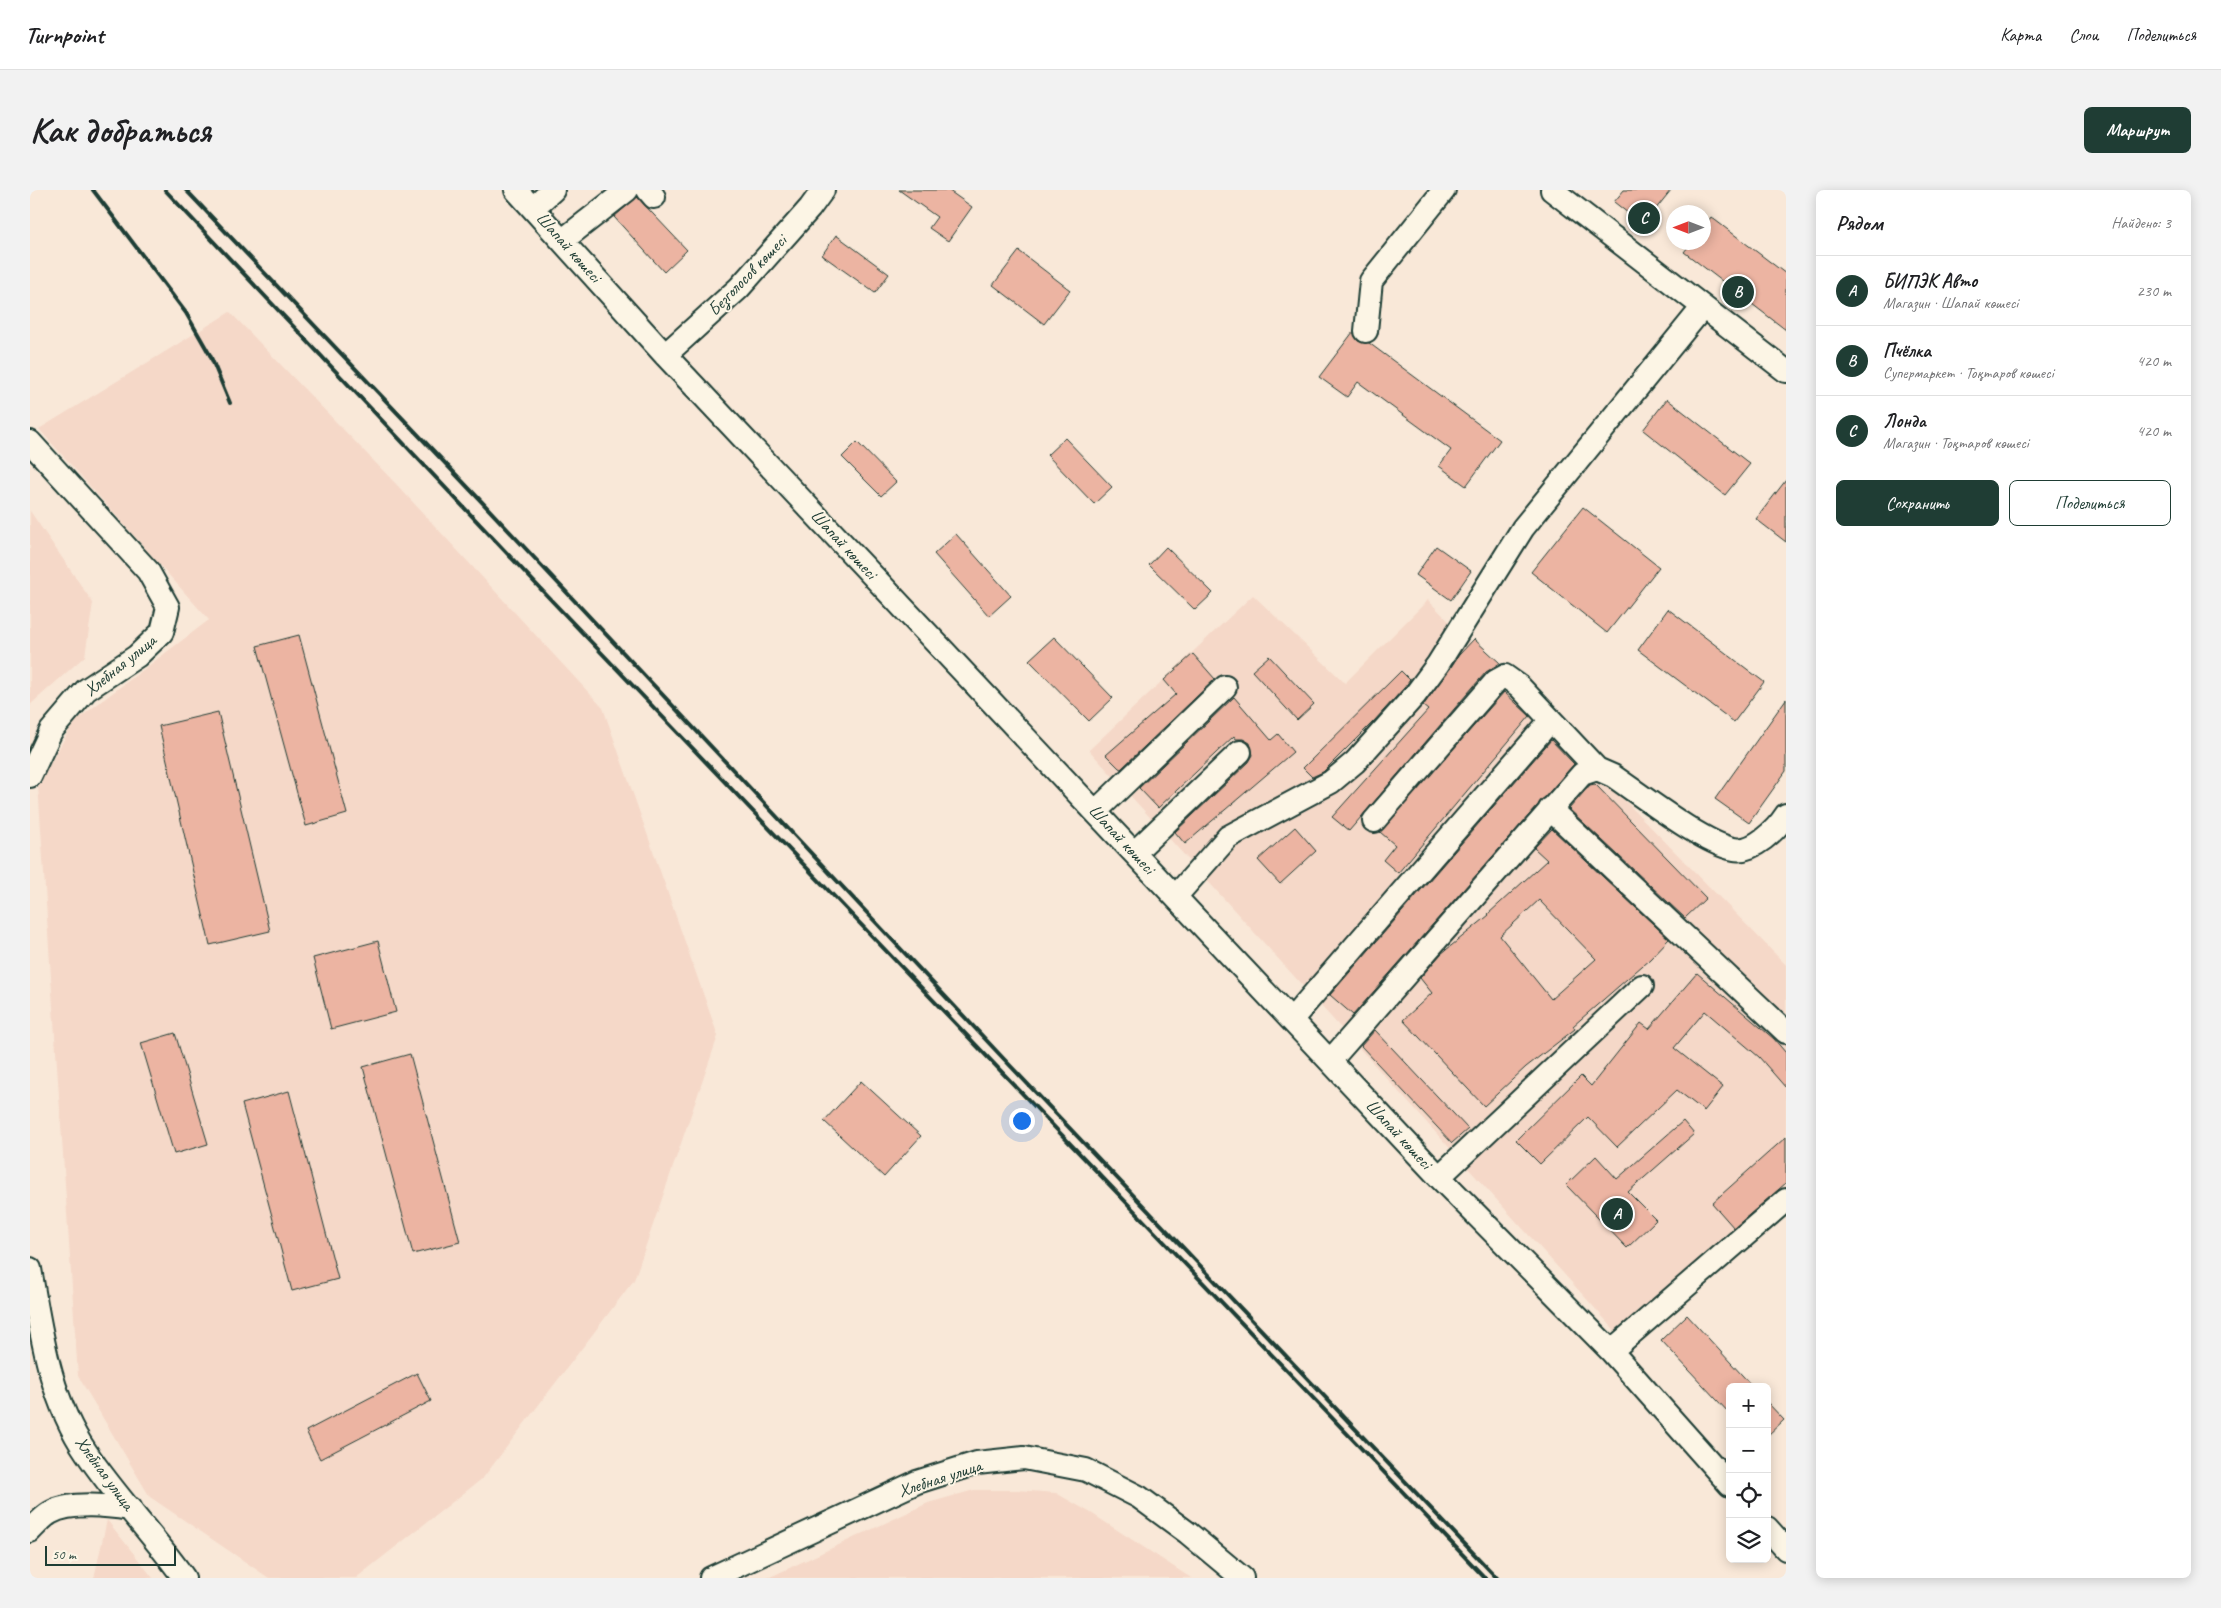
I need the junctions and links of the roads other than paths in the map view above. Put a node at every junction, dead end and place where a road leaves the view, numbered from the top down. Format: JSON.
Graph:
{"nodes":[{"id":1,"x":516,"y":190,"type":"edge"},
{"id":2,"x":553,"y":190,"type":"edge"},
{"id":3,"x":627,"y":190,"type":"edge"},
{"id":4,"x":823,"y":190,"type":"edge"},
{"id":5,"x":1444,"y":190,"type":"edge"},
{"id":6,"x":1552,"y":190,"type":"edge"},
{"id":7,"x":533,"y":208,"type":"junction"},
{"id":8,"x":563,"y":240,"type":"junction"},
{"id":9,"x":1703,"y":306,"type":"junction"},
{"id":10,"x":1366,"y":331,"type":"dead end"},
{"id":11,"x":665,"y":355,"type":"junction"},
{"id":12,"x":1786,"y":370,"type":"edge"},
{"id":13,"x":30,"y":442,"type":"edge"},
{"id":14,"x":1224,"y":687,"type":"dead end"},
{"id":15,"x":1551,"y":720,"type":"junction"},
{"id":16,"x":1240,"y":752,"type":"dead end"},
{"id":17,"x":1597,"y":768,"type":"junction"},
{"id":18,"x":30,"y":776,"type":"edge"},
{"id":19,"x":1550,"y":809,"type":"junction"},
{"id":20,"x":1096,"y":811,"type":"junction"},
{"id":21,"x":1786,"y":815,"type":"edge"},
{"id":22,"x":1374,"y":821,"type":"dead end"},
{"id":23,"x":1135,"y":852,"type":"junction"},
{"id":24,"x":1176,"y":896,"type":"junction"},
{"id":25,"x":1642,"y":986,"type":"dead end"},
{"id":26,"x":1292,"y":1019,"type":"junction"},
{"id":27,"x":1786,"y":1032,"type":"edge"},
{"id":28,"x":1330,"y":1061,"type":"junction"},
{"id":29,"x":1439,"y":1177,"type":"junction"},
{"id":30,"x":1786,"y":1200,"type":"edge"},
{"id":31,"x":30,"y":1268,"type":"edge"},
{"id":32,"x":1611,"y":1351,"type":"junction"},
{"id":33,"x":1726,"y":1481,"type":"edge"},
{"id":34,"x":131,"y":1509,"type":"junction"},
{"id":35,"x":30,"y":1531,"type":"edge"},
{"id":36,"x":1771,"y":1532,"type":"edge"},
{"id":37,"x":1786,"y":1549,"type":"edge"},
{"id":38,"x":184,"y":1578,"type":"edge"},
{"id":39,"x":711,"y":1578,"type":"edge"},
{"id":40,"x":1242,"y":1578,"type":"edge"}],
"edges":[{"from":1,"to":7,"type":"street","name":"Шапай көшесі"},
{"from":2,"to":7,"type":"street"},
{"from":3,"to":8,"type":"street"},
{"from":4,"to":11,"type":"street","name":"Безголосов көшесі"},
{"from":5,"to":10,"type":"street"},
{"from":6,"to":9,"type":"street"},
{"from":7,"to":8,"type":"street","name":"Шапай көшесі"},
{"from":8,"to":11,"type":"street","name":"Шапай көшесі"},
{"from":9,"to":12,"type":"street"},
{"from":9,"to":24,"type":"street"},
{"from":11,"to":20,"type":"street","name":"Шапай көшесі"},
{"from":13,"to":18,"type":"street","name":"Хлебная улица"},
{"from":14,"to":20,"type":"street"},
{"from":15,"to":17,"type":"street"},
{"from":15,"to":22,"type":"street"},
{"from":15,"to":26,"type":"street"},
{"from":16,"to":23,"type":"street"},
{"from":17,"to":19,"type":"street"},
{"from":17,"to":21,"type":"street"},
{"from":19,"to":27,"type":"street"},
{"from":19,"to":28,"type":"street"},
{"from":20,"to":23,"type":"street","name":"Шапай көшесі"},
{"from":23,"to":24,"type":"street","name":"Шапай көшесі"},
{"from":24,"to":26,"type":"street","name":"Шапай көшесі"},
{"from":25,"to":29,"type":"street"},
{"from":26,"to":28,"type":"street","name":"Шапай көшесі"},
{"from":28,"to":29,"type":"street","name":"Шапай көшесі"},
{"from":29,"to":32,"type":"street","name":"Шапай көшесі"},
{"from":30,"to":32,"type":"street"},
{"from":31,"to":34,"type":"street","name":"Хлебная улица"},
{"from":32,"to":33,"type":"street","name":"Шапай көшесі"},
{"from":34,"to":35,"type":"street"},
{"from":34,"to":38,"type":"street","name":"Хлебная улица"},
{"from":36,"to":37,"type":"street"},
{"from":39,"to":40,"type":"street","name":"Хлебная улица"}]}
